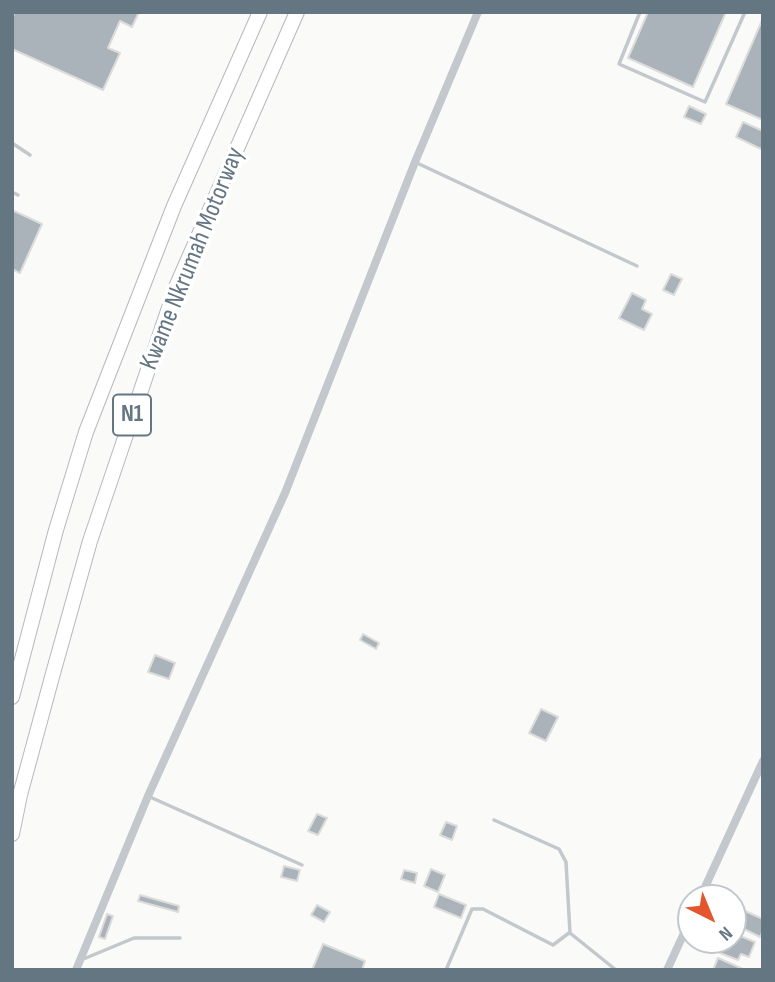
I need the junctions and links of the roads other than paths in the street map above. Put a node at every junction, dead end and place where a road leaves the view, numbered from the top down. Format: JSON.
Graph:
{"nodes":[{"id":1,"x":260,"y":12,"type":"edge"},
{"id":2,"x":297,"y":12,"type":"edge"},
{"id":3,"x":478,"y":12,"type":"edge"},
{"id":4,"x":640,"y":12,"type":"edge"},
{"id":5,"x":745,"y":12,"type":"edge"},
{"id":6,"x":12,"y":143,"type":"edge"},
{"id":7,"x":30,"y":155,"type":"dead end"},
{"id":8,"x":415,"y":162,"type":"junction"},
{"id":9,"x":12,"y":192,"type":"edge"},
{"id":10,"x":18,"y":195,"type":"dead end"},
{"id":11,"x":637,"y":266,"type":"dead end"},
{"id":12,"x":12,"y":697,"type":"edge"},
{"id":13,"x":763,"y":761,"type":"edge"},
{"id":14,"x":148,"y":796,"type":"junction"},
{"id":15,"x":494,"y":820,"type":"dead end"},
{"id":16,"x":12,"y":834,"type":"edge"},
{"id":17,"x":302,"y":865,"type":"dead end"},
{"id":18,"x":706,"y":884,"type":"edge"},
{"id":19,"x":570,"y":933,"type":"junction"},
{"id":20,"x":180,"y":938,"type":"dead end"},
{"id":21,"x":677,"y":948,"type":"edge"},
{"id":22,"x":79,"y":960,"type":"junction"},
{"id":23,"x":76,"y":970,"type":"edge"},
{"id":24,"x":446,"y":970,"type":"edge"},
{"id":25,"x":615,"y":970,"type":"edge"},
{"id":26,"x":667,"y":970,"type":"edge"}],
"edges":[{"from":1,"to":12,"type":"highway","name":"Kwame Nkrumah Motorway","number":"N1"},
{"from":2,"to":16,"type":"highway","name":"Kwame Nkrumah Motorway","number":"N1"},
{"from":3,"to":8,"type":"street"},
{"from":4,"to":5,"type":"lane"},
{"from":6,"to":7,"type":"lane"},
{"from":8,"to":11,"type":"lane"},
{"from":8,"to":14,"type":"street"},
{"from":9,"to":10,"type":"lane"},
{"from":13,"to":18,"type":"street"},
{"from":14,"to":17,"type":"lane"},
{"from":14,"to":22,"type":"street"},
{"from":15,"to":19,"type":"lane"},
{"from":19,"to":24,"type":"lane"},
{"from":19,"to":25,"type":"lane"},
{"from":20,"to":22,"type":"lane"},
{"from":21,"to":26,"type":"street"},
{"from":22,"to":23,"type":"street"}]}
